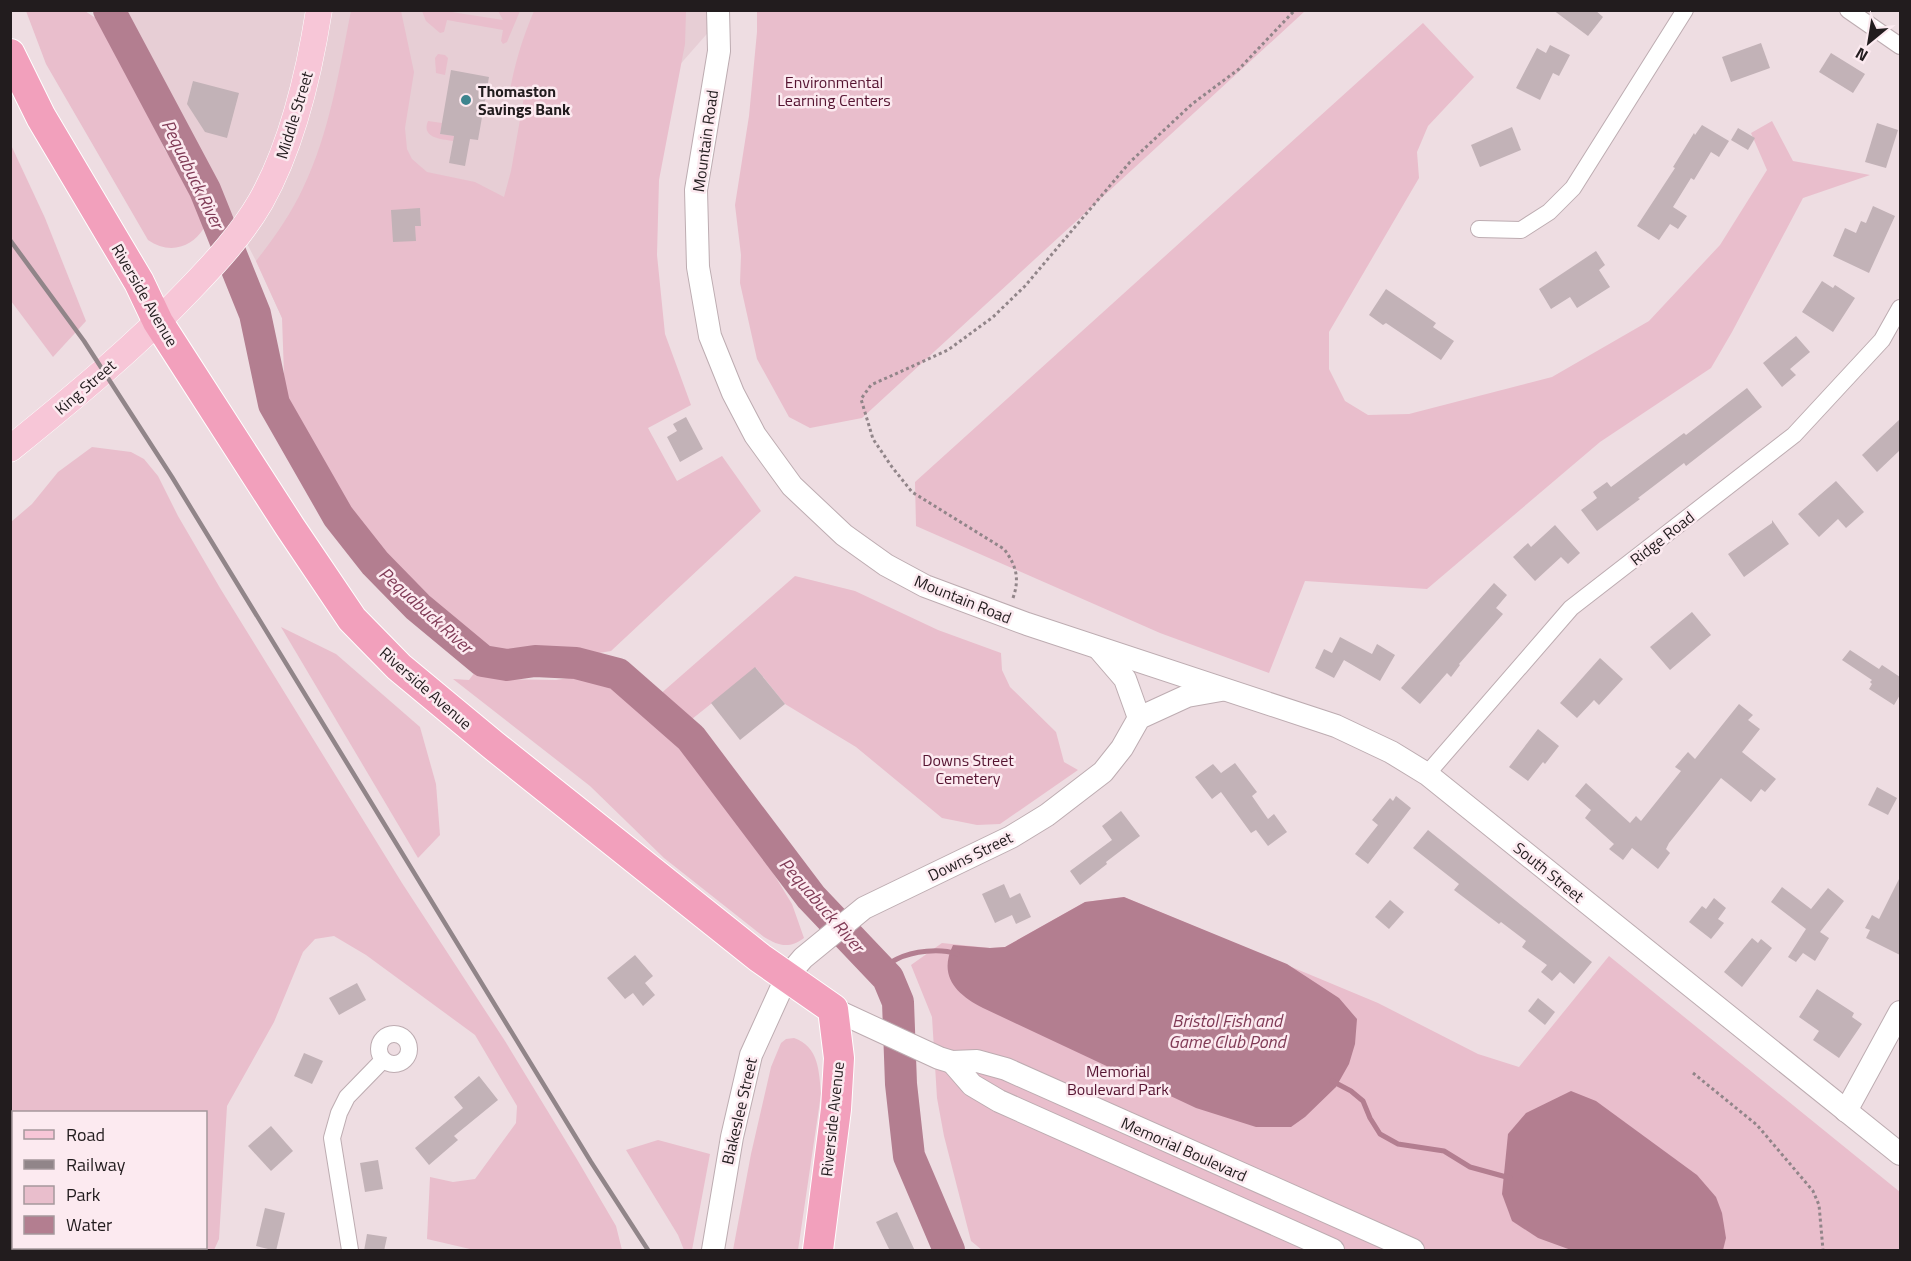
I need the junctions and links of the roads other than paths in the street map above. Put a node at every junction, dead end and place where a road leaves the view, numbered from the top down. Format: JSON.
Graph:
{"nodes":[{"id":1,"x":319,"y":10,"type":"edge"},
{"id":2,"x":718,"y":10,"type":"edge"},
{"id":3,"x":1685,"y":10,"type":"edge"},
{"id":4,"x":1848,"y":10,"type":"edge"},
{"id":5,"x":1900,"y":46,"type":"edge"},
{"id":6,"x":10,"y":54,"type":"edge"},
{"id":7,"x":1479,"y":229,"type":"dead end"},
{"id":8,"x":1900,"y":308,"type":"edge"},
{"id":9,"x":158,"y":322,"type":"junction"},
{"id":10,"x":10,"y":449,"type":"edge"},
{"id":11,"x":1096,"y":647,"type":"junction"},
{"id":12,"x":1155,"y":666,"type":"joint"},
{"id":13,"x":1228,"y":690,"type":"junction"},
{"id":14,"x":1139,"y":718,"type":"junction"},
{"id":15,"x":1427,"y":774,"type":"junction"},
{"id":16,"x":786,"y":978,"type":"junction"},
{"id":17,"x":833,"y":1010,"type":"junction"},
{"id":18,"x":1900,"y":1012,"type":"edge"},
{"id":19,"x":383,"y":1060,"type":"dead end"},
{"id":20,"x":945,"y":1060,"type":"junction"},
{"id":21,"x":1846,"y":1111,"type":"junction"},
{"id":22,"x":1900,"y":1154,"type":"edge"},
{"id":23,"x":350,"y":1251,"type":"edge"},
{"id":24,"x":713,"y":1251,"type":"edge"},
{"id":25,"x":818,"y":1251,"type":"edge"},
{"id":26,"x":1333,"y":1251,"type":"edge"},
{"id":27,"x":1413,"y":1251,"type":"edge"}],
"edges":[{"from":1,"to":9,"type":"main road","name":"Middle Street"},
{"from":2,"to":11,"type":"main road","name":"Mountain Road"},
{"from":3,"to":7,"type":"street"},
{"from":4,"to":5,"type":"street"},
{"from":6,"to":9,"type":"highway","name":"Riverside Avenue"},
{"from":8,"to":15,"type":"street","name":"Ridge Road"},
{"from":9,"to":10,"type":"main road","name":"King Street"},
{"from":9,"to":16,"type":"highway","name":"Riverside Avenue"},
{"from":11,"to":12,"type":"main road","name":"Mountain Road"},
{"from":11,"to":14,"type":"main road"},
{"from":12,"to":13,"type":"main road","name":"South Street"},
{"from":13,"to":14,"type":"main road"},
{"from":13,"to":15,"type":"main road","name":"South Street"},
{"from":14,"to":16,"type":"main road","name":"Downs Street"},
{"from":15,"to":21,"type":"main road","name":"South Street"},
{"from":16,"to":17,"type":"highway","name":"Riverside Avenue"},
{"from":16,"to":24,"type":"main road","name":"Blakeslee Street"},
{"from":17,"to":20,"type":"main road","name":"Memorial Boulevard"},
{"from":17,"to":25,"type":"highway","name":"Riverside Avenue"},
{"from":18,"to":21,"type":"main road"},
{"from":19,"to":23,"type":"street"},
{"from":20,"to":26,"type":"main road","name":"Memorial Boulevard"},
{"from":20,"to":27,"type":"main road","name":"Memorial Boulevard"},
{"from":21,"to":22,"type":"main road","name":"South Street"}]}
